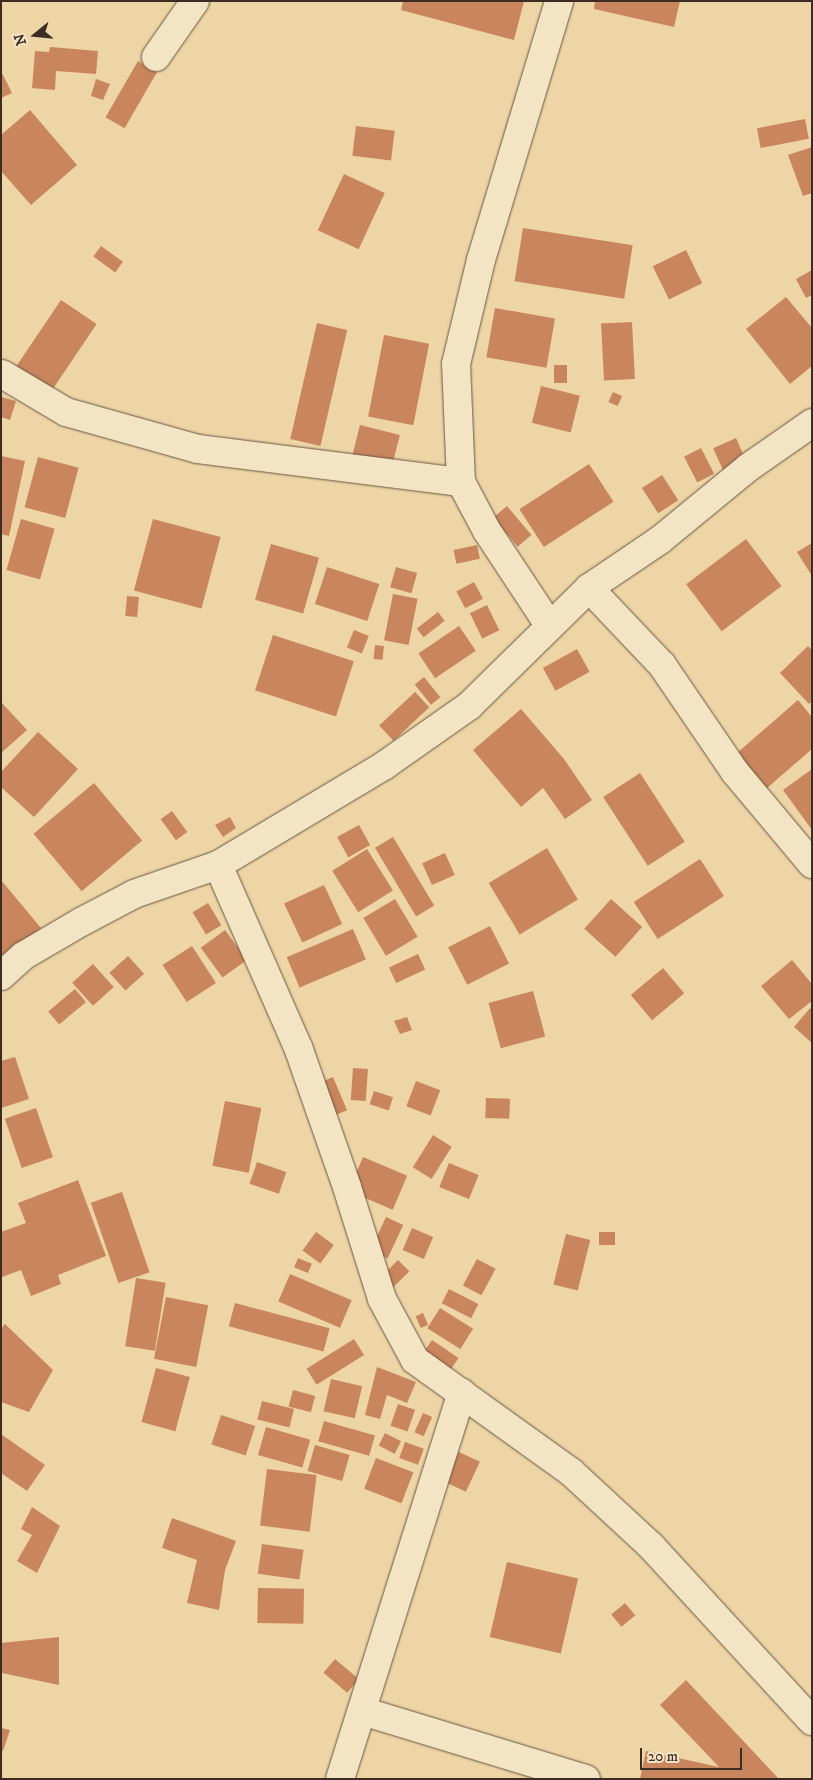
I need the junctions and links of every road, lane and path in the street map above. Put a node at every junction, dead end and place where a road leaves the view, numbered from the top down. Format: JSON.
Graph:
{"nodes":[{"id":1,"x":195,"y":1,"type":"edge"},
{"id":2,"x":559,"y":1,"type":"edge"},
{"id":3,"x":156,"y":57,"type":"dead end"},
{"id":4,"x":2,"y":374,"type":"dead end"},
{"id":5,"x":812,"y":423,"type":"edge"},
{"id":6,"x":462,"y":482,"type":"junction"},
{"id":7,"x":589,"y":588,"type":"junction"},
{"id":8,"x":549,"y":625,"type":"junction"},
{"id":9,"x":812,"y":864,"type":"edge"},
{"id":10,"x":218,"y":865,"type":"junction"},
{"id":11,"x":1,"y":976,"type":"edge"},
{"id":12,"x":462,"y":1392,"type":"junction"},
{"id":13,"x":362,"y":1711,"type":"junction"},
{"id":14,"x":812,"y":1721,"type":"edge"},
{"id":15,"x":340,"y":1779,"type":"edge"},
{"id":16,"x":586,"y":1779,"type":"edge"}],
"edges":[{"from":1,"to":3,"type":"street"},
{"from":2,"to":6,"type":"street"},
{"from":4,"to":6,"type":"street"},
{"from":5,"to":7,"type":"street"},
{"from":6,"to":8,"type":"street"},
{"from":7,"to":8,"type":"street"},
{"from":7,"to":9,"type":"street"},
{"from":8,"to":10,"type":"street"},
{"from":10,"to":11,"type":"street"},
{"from":10,"to":12,"type":"street"},
{"from":12,"to":13,"type":"street"},
{"from":12,"to":14,"type":"street"},
{"from":13,"to":15,"type":"street"},
{"from":13,"to":16,"type":"street"}]}
